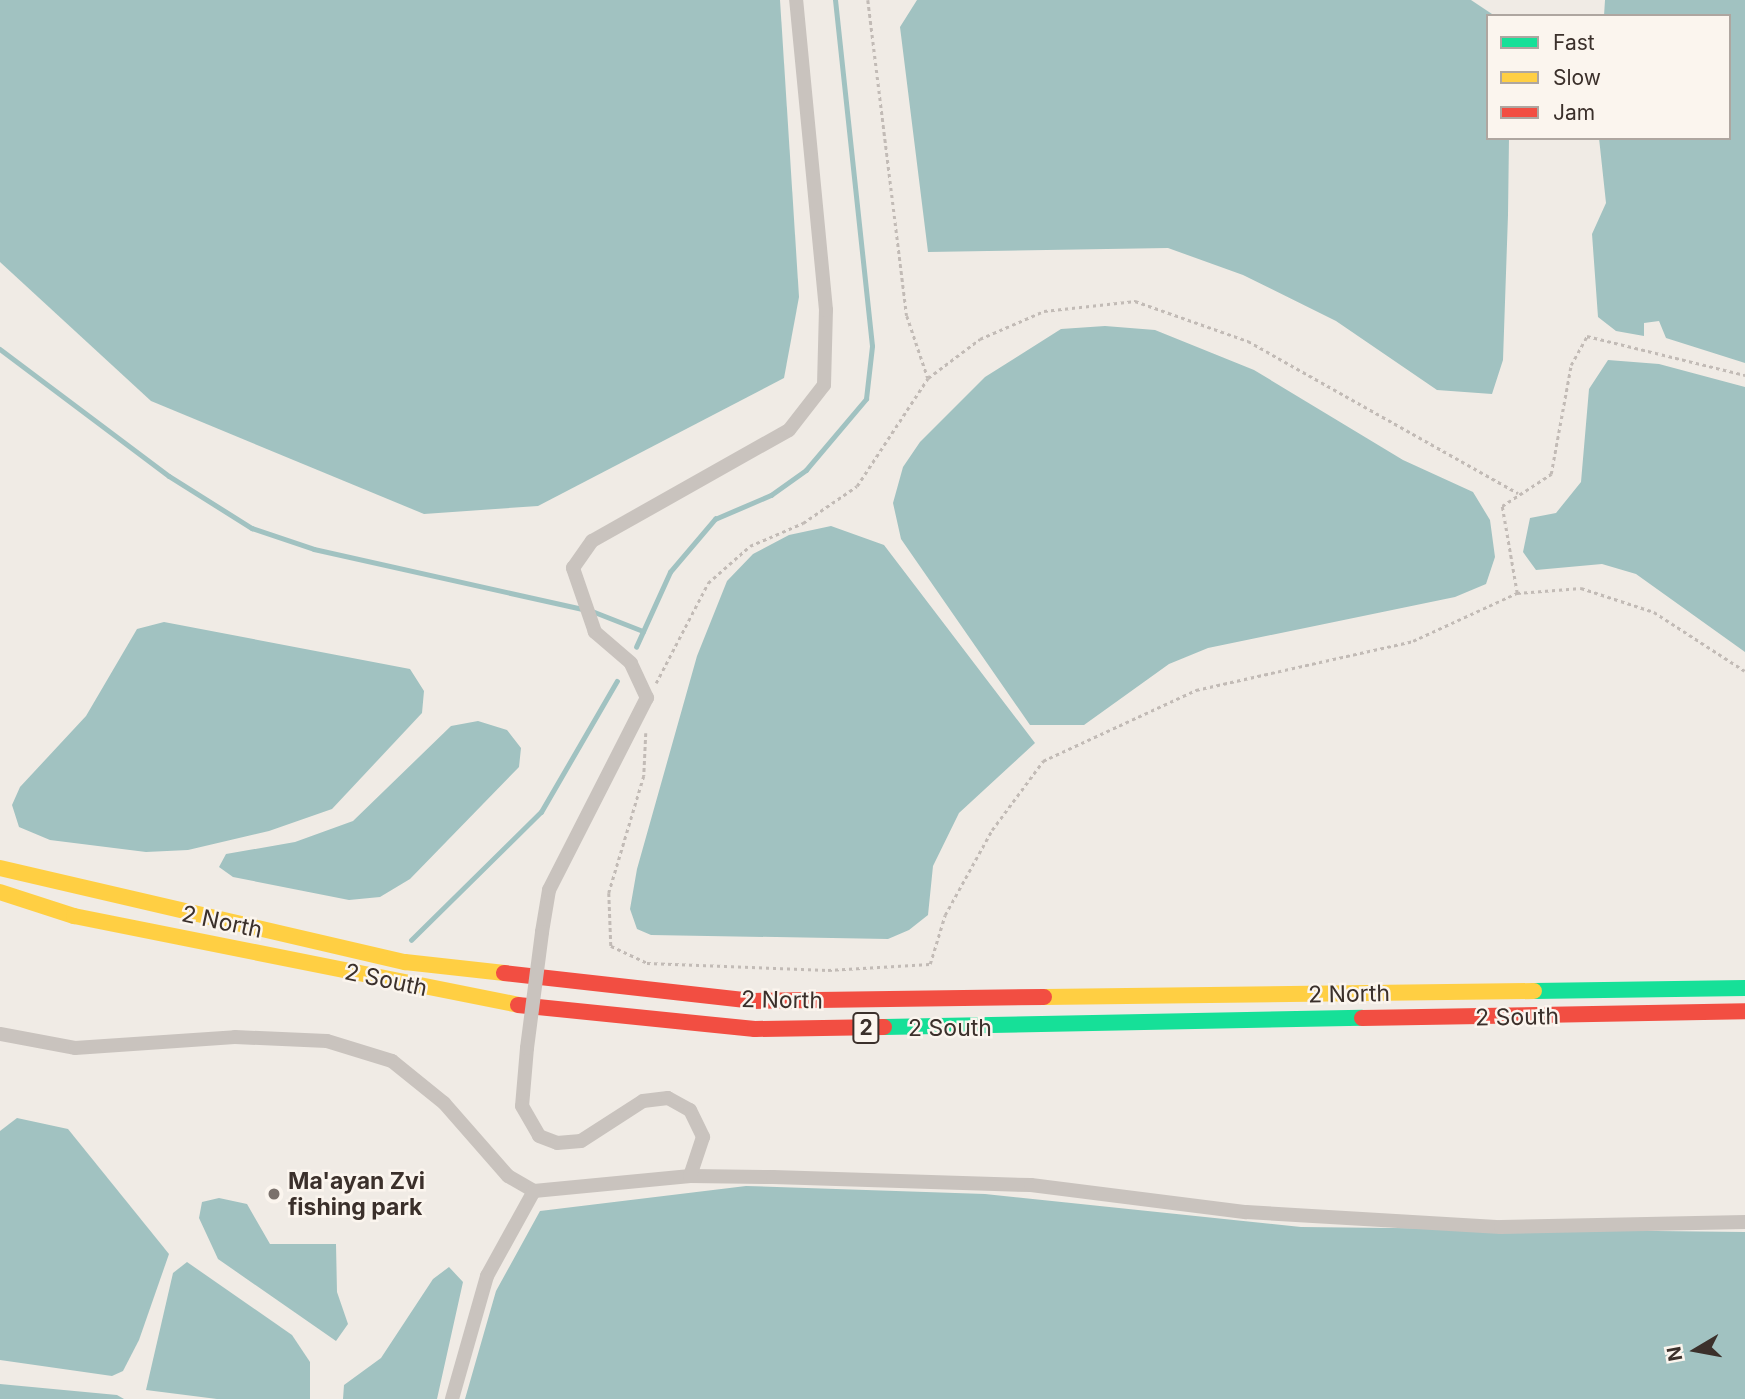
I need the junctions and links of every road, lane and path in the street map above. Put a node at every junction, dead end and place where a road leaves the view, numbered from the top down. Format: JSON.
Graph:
{"nodes":[{"id":1,"x":796,"y":0,"type":"edge"},
{"id":2,"x":868,"y":0,"type":"edge"},
{"id":3,"x":1745,"y":375,"type":"edge"},
{"id":4,"x":928,"y":379,"type":"junction"},
{"id":5,"x":1518,"y":493,"type":"junction"},
{"id":6,"x":1517,"y":593,"type":"junction"},
{"id":7,"x":1745,"y":671,"type":"edge"},
{"id":8,"x":647,"y":698,"type":"junction"},
{"id":9,"x":646,"y":724,"type":"dead end"},
{"id":10,"x":0,"y":868,"type":"edge"},
{"id":11,"x":0,"y":892,"type":"edge"},
{"id":12,"x":1745,"y":988,"type":"edge"},
{"id":13,"x":1745,"y":1011,"type":"edge"},
{"id":14,"x":0,"y":1034,"type":"edge"},
{"id":15,"x":690,"y":1176,"type":"junction"},
{"id":16,"x":534,"y":1191,"type":"junction"},
{"id":17,"x":1745,"y":1222,"type":"edge"},
{"id":18,"x":452,"y":1399,"type":"edge"}],
"edges":[{"from":1,"to":8,"type":"street"},
{"from":2,"to":4,"type":"path"},
{"from":3,"to":5,"type":"path"},
{"from":4,"to":5,"type":"path"},
{"from":4,"to":8,"type":"path"},
{"from":5,"to":6,"type":"path"},
{"from":6,"to":7,"type":"path"},
{"from":6,"to":9,"type":"path"},
{"from":8,"to":15,"type":"street","bridge":true},
{"from":10,"to":12,"type":"highway","name":"2 North","number":"2"},
{"from":11,"to":13,"type":"highway","name":"2 South","number":"2"},
{"from":14,"to":16,"type":"street"},
{"from":15,"to":16,"type":"street"},
{"from":15,"to":17,"type":"street"},
{"from":16,"to":18,"type":"street"}]}
